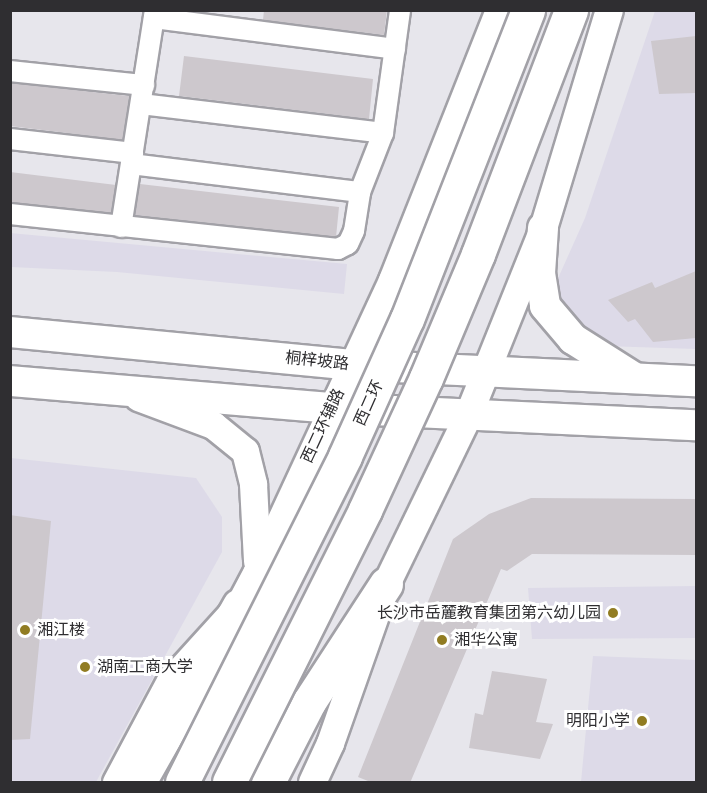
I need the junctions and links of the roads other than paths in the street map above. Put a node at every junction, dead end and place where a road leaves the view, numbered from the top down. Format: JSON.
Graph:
{"nodes":[{"id":1,"x":400,"y":10,"type":"edge"},
{"id":2,"x":499,"y":10,"type":"edge"},
{"id":3,"x":528,"y":10,"type":"edge"},
{"id":4,"x":571,"y":10,"type":"edge"},
{"id":5,"x":609,"y":10,"type":"edge"},
{"id":6,"x":155,"y":14,"type":"edge"},
{"id":7,"x":395,"y":49,"type":"junction"},
{"id":8,"x":10,"y":71,"type":"edge"},
{"id":9,"x":144,"y":85,"type":"junction"},
{"id":10,"x":141,"y":104,"type":"junction"},
{"id":11,"x":383,"y":134,"type":"junction"},
{"id":12,"x":10,"y":139,"type":"edge"},
{"id":13,"x":132,"y":158,"type":"junction"},
{"id":14,"x":360,"y":192,"type":"junction"},
{"id":15,"x":10,"y":214,"type":"edge"},
{"id":16,"x":121,"y":227,"type":"junction"},
{"id":17,"x":543,"y":228,"type":"junction"},
{"id":18,"x":10,"y":332,"type":"edge"},
{"id":19,"x":352,"y":365,"type":"junction"},
{"id":20,"x":482,"y":372,"type":"junction"},
{"id":21,"x":636,"y":379,"type":"junction"},
{"id":22,"x":10,"y":381,"type":"edge"},
{"id":23,"x":696,"y":381,"type":"edge"},
{"id":24,"x":121,"y":390,"type":"junction"},
{"id":25,"x":330,"y":408,"type":"junction"},
{"id":26,"x":468,"y":415,"type":"junction"},
{"id":27,"x":696,"y":425,"type":"edge"},
{"id":28,"x":256,"y":571,"type":"junction"},
{"id":29,"x":386,"y":584,"type":"junction"},
{"id":30,"x":239,"y":605,"type":"junction"},
{"id":31,"x":116,"y":783,"type":"edge"},
{"id":32,"x":139,"y":783,"type":"edge"},
{"id":33,"x":182,"y":783,"type":"edge"},
{"id":34,"x":229,"y":783,"type":"edge"},
{"id":35,"x":268,"y":783,"type":"edge"},
{"id":36,"x":312,"y":783,"type":"edge"}],
"edges":[{"from":1,"to":7,"type":"street"},
{"from":2,"to":19,"type":"street","name":"西二环辅路"},
{"from":3,"to":33,"type":"highway","name":"西二环","bridge":true},
{"from":4,"to":34,"type":"highway","bridge":true},
{"from":5,"to":17,"type":"street"},
{"from":6,"to":7,"type":"street"},
{"from":6,"to":9,"type":"street"},
{"from":7,"to":11,"type":"street"},
{"from":8,"to":9,"type":"street"},
{"from":9,"to":10,"type":"street"},
{"from":10,"to":11,"type":"street"},
{"from":10,"to":13,"type":"street"},
{"from":11,"to":14,"type":"street"},
{"from":12,"to":13,"type":"street"},
{"from":13,"to":14,"type":"street"},
{"from":13,"to":16,"type":"street"},
{"from":14,"to":16,"type":"street"},
{"from":15,"to":16,"type":"street"},
{"from":17,"to":20,"type":"street"},
{"from":17,"to":21,"type":"main road"},
{"from":18,"to":19,"type":"main road","name":"桐梓坡路"},
{"from":19,"to":20,"type":"main road","name":"桐梓坡路"},
{"from":19,"to":25,"type":"street","name":"西二环辅路"},
{"from":20,"to":21,"type":"main road","name":"桐梓坡路"},
{"from":20,"to":26,"type":"street"},
{"from":21,"to":23,"type":"main road","name":"桐梓坡路"},
{"from":22,"to":24,"type":"main road"},
{"from":24,"to":25,"type":"main road"},
{"from":24,"to":28,"type":"street"},
{"from":25,"to":26,"type":"main road"},
{"from":25,"to":28,"type":"street","name":"西二环辅路"},
{"from":26,"to":27,"type":"main road"},
{"from":26,"to":29,"type":"street"},
{"from":28,"to":30,"type":"street","name":"西二环辅路"},
{"from":29,"to":35,"type":"highway"},
{"from":29,"to":36,"type":"street"},
{"from":30,"to":31,"type":"street","name":"西二环辅路"},
{"from":30,"to":32,"type":"highway"}]}
